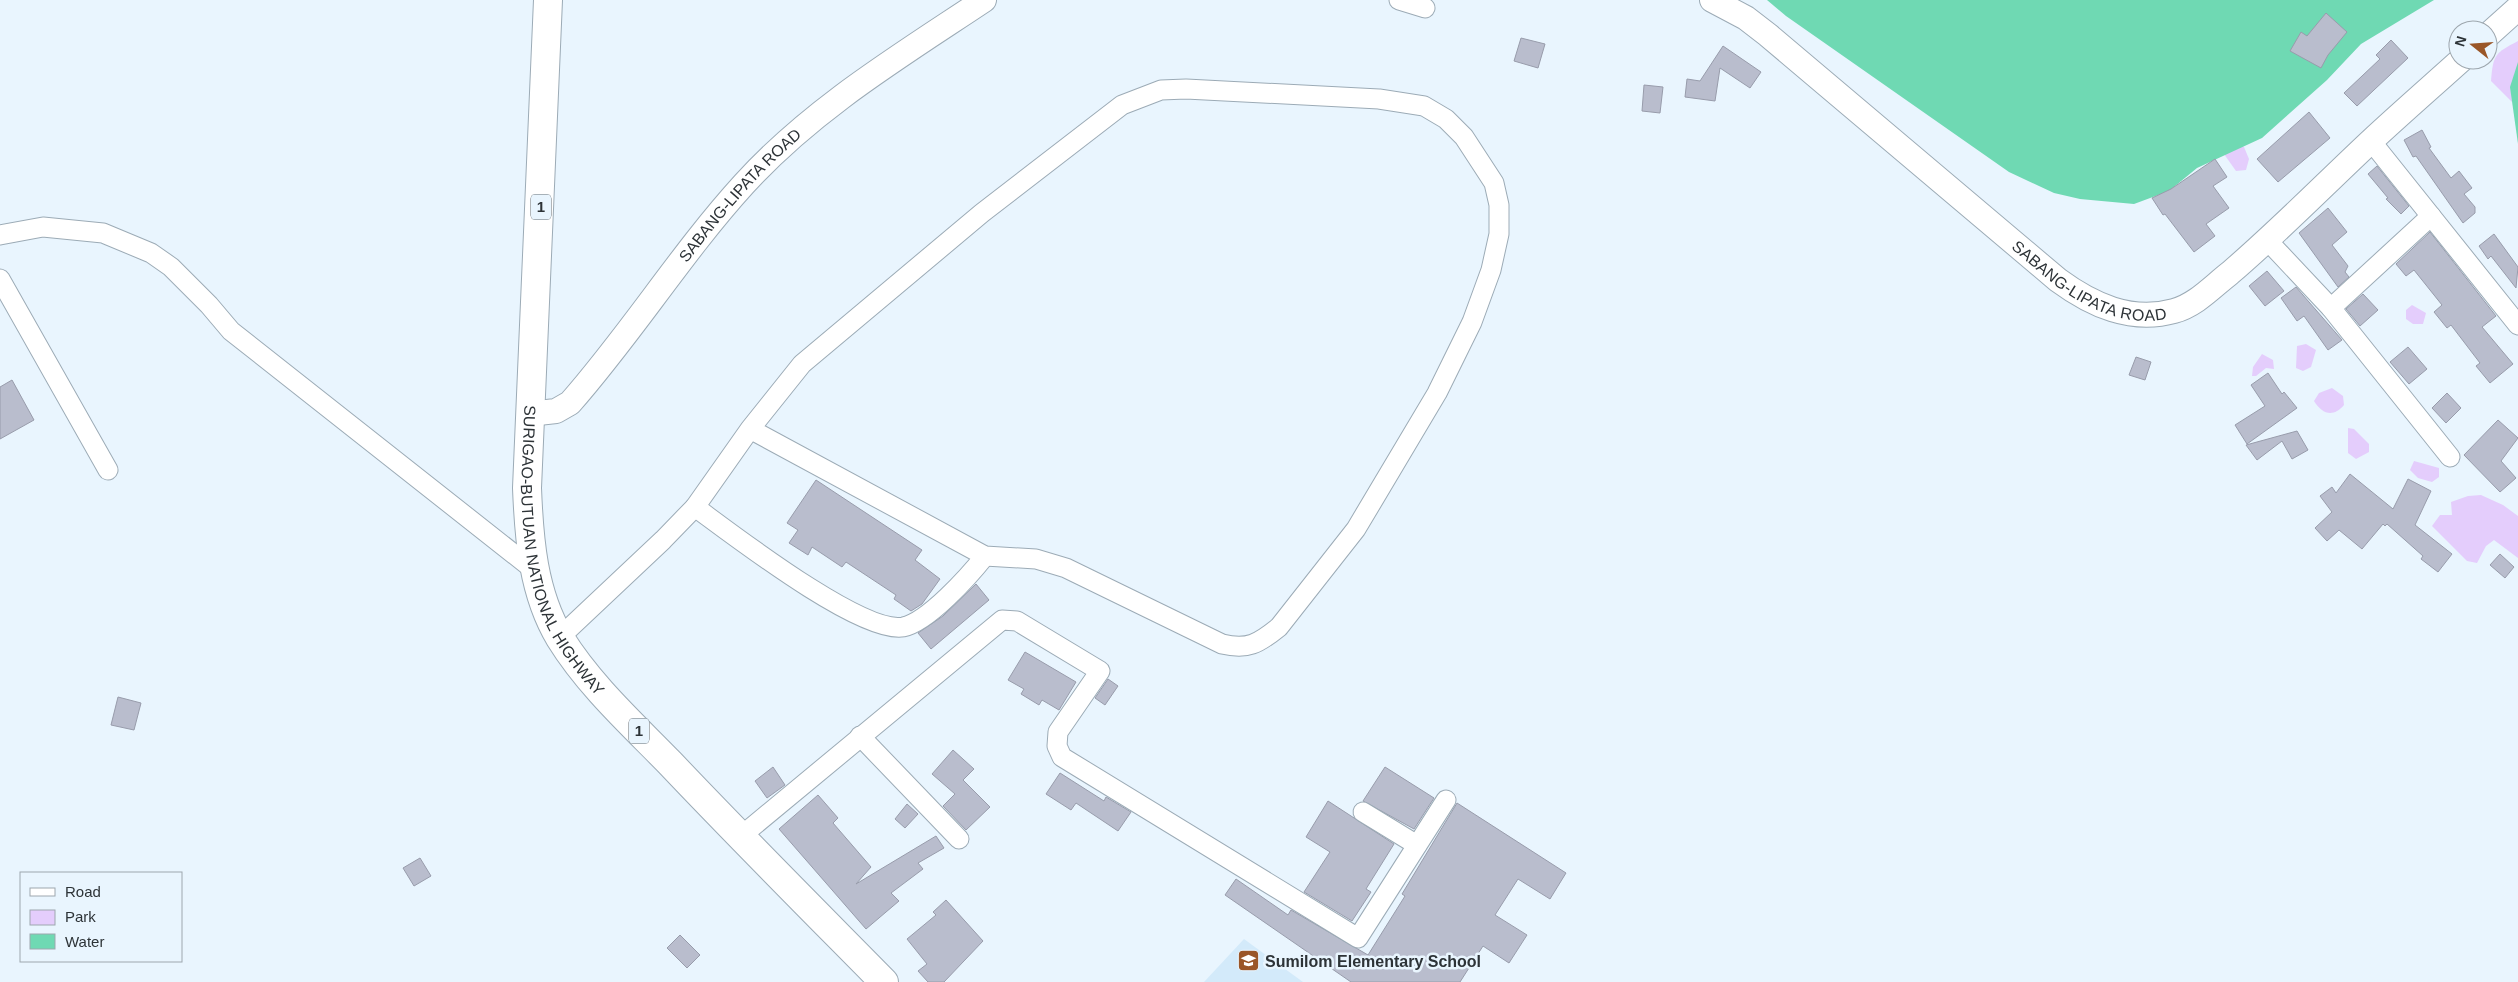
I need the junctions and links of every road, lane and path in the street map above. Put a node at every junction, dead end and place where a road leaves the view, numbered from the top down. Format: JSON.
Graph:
{"nodes":[{"id":1,"x":548,"y":0,"type":"edge"},
{"id":2,"x":984,"y":0,"type":"edge"},
{"id":3,"x":1399,"y":0,"type":"edge"},
{"id":4,"x":1712,"y":0,"type":"edge"},
{"id":5,"x":1424,"y":8,"type":"dead end"},
{"id":6,"x":2518,"y":8,"type":"edge"},
{"id":7,"x":2498,"y":27,"type":"edge"},
{"id":8,"x":2450,"y":70,"type":"edge"},
{"id":9,"x":2371,"y":141,"type":"junction"},
{"id":10,"x":2431,"y":216,"type":"junction"},
{"id":11,"x":0,"y":235,"type":"edge"},
{"id":12,"x":2268,"y":241,"type":"junction"},
{"id":13,"x":0,"y":279,"type":"edge"},
{"id":14,"x":2331,"y":308,"type":"junction"},
{"id":15,"x":2518,"y":325,"type":"edge"},
{"id":16,"x":529,"y":414,"type":"junction"},
{"id":17,"x":750,"y":429,"type":"junction"},
{"id":18,"x":2450,"y":457,"type":"dead end"},
{"id":19,"x":108,"y":470,"type":"dead end"},
{"id":20,"x":695,"y":507,"type":"junction"},
{"id":21,"x":985,"y":556,"type":"junction"},
{"id":22,"x":534,"y":570,"type":"junction"},
{"id":23,"x":560,"y":637,"type":"junction"},
{"id":24,"x":860,"y":736,"type":"junction"},
{"id":25,"x":1446,"y":800,"type":"dead end"},
{"id":26,"x":1363,"y":812,"type":"dead end"},
{"id":27,"x":740,"y":837,"type":"junction"},
{"id":28,"x":959,"y":839,"type":"dead end"},
{"id":29,"x":1418,"y":845,"type":"junction"},
{"id":30,"x":884,"y":982,"type":"edge"}],
"edges":[{"from":1,"to":16,"type":"highway","name":"SURIGAO-BUTUAN NATIONAL HIGHWAY","number":"1"},
{"from":2,"to":16,"type":"main road","name":"SABANG-LIPATA ROAD"},
{"from":3,"to":5,"type":"street"},
{"from":4,"to":12,"type":"main road","name":"SABANG-LIPATA ROAD"},
{"from":6,"to":7,"type":"main road"},
{"from":8,"to":9,"type":"main road","name":"SABANG-LIPATA ROAD"},
{"from":9,"to":10,"type":"street"},
{"from":9,"to":12,"type":"main road","name":"SABANG-LIPATA ROAD"},
{"from":10,"to":14,"type":"street"},
{"from":10,"to":15,"type":"street"},
{"from":11,"to":22,"type":"street"},
{"from":12,"to":14,"type":"street"},
{"from":13,"to":19,"type":"street"},
{"from":14,"to":18,"type":"street"},
{"from":16,"to":22,"type":"highway","name":"SURIGAO-BUTUAN NATIONAL HIGHWAY","number":"1"},
{"from":17,"to":20,"type":"street"},
{"from":17,"to":21,"type":"street"},
{"from":17,"to":21,"type":"street"},
{"from":20,"to":21,"type":"street"},
{"from":20,"to":23,"type":"street"},
{"from":22,"to":23,"type":"highway","name":"SURIGAO-BUTUAN NATIONAL HIGHWAY","number":"1"},
{"from":23,"to":27,"type":"highway","name":"SURIGAO-BUTUAN NATIONAL HIGHWAY","number":"1"},
{"from":24,"to":27,"type":"street"},
{"from":24,"to":28,"type":"street"},
{"from":24,"to":29,"type":"street"},
{"from":25,"to":29,"type":"street"},
{"from":26,"to":29,"type":"street"},
{"from":27,"to":30,"type":"highway","name":"SURIGAO-BUTUAN NATIONAL HIGHWAY","number":"1"}]}
